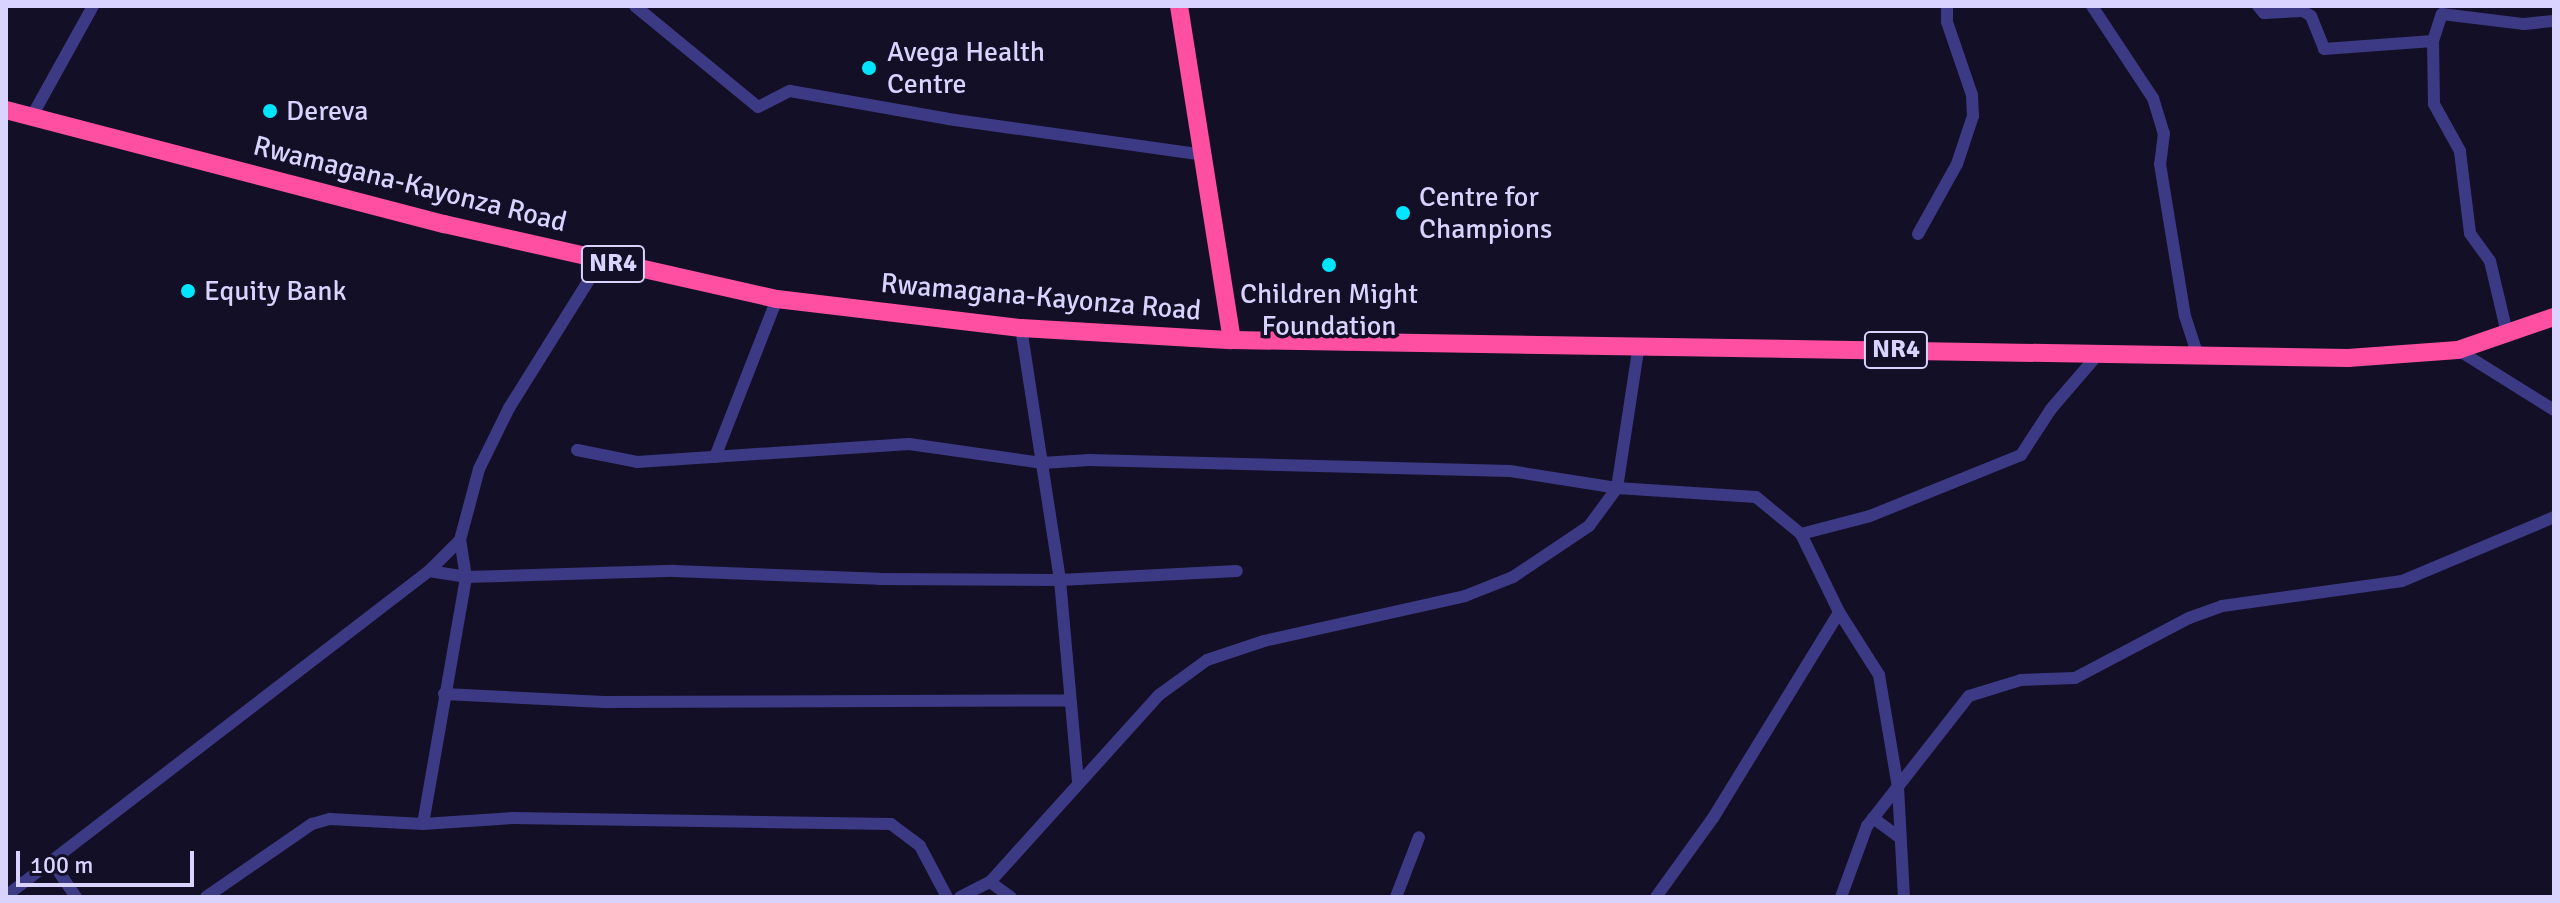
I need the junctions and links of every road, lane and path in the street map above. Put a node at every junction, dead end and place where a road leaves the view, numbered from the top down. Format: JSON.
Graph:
{"nodes":[{"id":1,"x":93,"y":6,"type":"edge"},
{"id":2,"x":635,"y":6,"type":"edge"},
{"id":3,"x":1179,"y":6,"type":"edge"},
{"id":4,"x":1947,"y":6,"type":"edge"},
{"id":5,"x":2092,"y":6,"type":"edge"},
{"id":6,"x":2258,"y":6,"type":"edge"},
{"id":7,"x":2554,"y":21,"type":"edge"},
{"id":8,"x":2433,"y":41,"type":"junction"},
{"id":9,"x":6,"y":110,"type":"edge"},
{"id":10,"x":32,"y":116,"type":"junction"},
{"id":11,"x":1204,"y":155,"type":"junction"},
{"id":12,"x":1918,"y":234,"type":"dead end"},
{"id":13,"x":601,"y":261,"type":"junction"},
{"id":14,"x":777,"y":299,"type":"junction"},
{"id":15,"x":2554,"y":317,"type":"edge"},
{"id":16,"x":1021,"y":328,"type":"junction"},
{"id":17,"x":2507,"y":333,"type":"junction"},
{"id":18,"x":1232,"y":340,"type":"junction"},
{"id":19,"x":1639,"y":345,"type":"junction"},
{"id":20,"x":2458,"y":350,"type":"junction"},
{"id":21,"x":2100,"y":351,"type":"junction"},
{"id":22,"x":2197,"y":353,"type":"junction"},
{"id":23,"x":2554,"y":410,"type":"edge"},
{"id":24,"x":577,"y":450,"type":"dead end"},
{"id":25,"x":715,"y":457,"type":"junction"},
{"id":26,"x":1042,"y":463,"type":"junction"},
{"id":27,"x":1617,"y":488,"type":"junction"},
{"id":28,"x":2554,"y":517,"type":"edge"},
{"id":29,"x":1801,"y":534,"type":"junction"},
{"id":30,"x":460,"y":540,"type":"junction"},
{"id":31,"x":429,"y":571,"type":"junction"},
{"id":32,"x":1237,"y":571,"type":"dead end"},
{"id":33,"x":466,"y":577,"type":"junction"},
{"id":34,"x":1060,"y":580,"type":"junction"},
{"id":35,"x":1839,"y":612,"type":"junction"},
{"id":36,"x":444,"y":694,"type":"junction"},
{"id":37,"x":1068,"y":700,"type":"junction"},
{"id":38,"x":1078,"y":780,"type":"junction"},
{"id":39,"x":1898,"y":787,"type":"junction"},
{"id":40,"x":1873,"y":818,"type":"junction"},
{"id":41,"x":423,"y":824,"type":"junction"},
{"id":42,"x":1419,"y":837,"type":"dead end"},
{"id":43,"x":1899,"y":837,"type":"junction"},
{"id":44,"x":52,"y":862,"type":"junction"},
{"id":45,"x":990,"y":882,"type":"junction"},
{"id":46,"x":6,"y":896,"type":"edge"},
{"id":47,"x":76,"y":897,"type":"edge"},
{"id":48,"x":206,"y":897,"type":"edge"},
{"id":49,"x":947,"y":897,"type":"edge"},
{"id":50,"x":960,"y":897,"type":"edge"},
{"id":51,"x":1011,"y":897,"type":"edge"},
{"id":52,"x":1396,"y":897,"type":"edge"},
{"id":53,"x":1656,"y":897,"type":"edge"},
{"id":54,"x":1841,"y":897,"type":"edge"},
{"id":55,"x":1904,"y":897,"type":"edge"}],
"edges":[{"from":1,"to":10,"type":"street"},
{"from":2,"to":11,"type":"street"},
{"from":3,"to":11,"type":"highway"},
{"from":4,"to":12,"type":"street"},
{"from":5,"to":22,"type":"street"},
{"from":6,"to":8,"type":"street"},
{"from":7,"to":8,"type":"street"},
{"from":8,"to":17,"type":"street"},
{"from":9,"to":10,"type":"highway","name":"Rwamagana-Kayonza Road","number":"NR4"},
{"from":10,"to":13,"type":"highway","name":"Rwamagana-Kayonza Road","number":"NR4"},
{"from":11,"to":18,"type":"highway"},
{"from":13,"to":14,"type":"highway","name":"Rwamagana-Kayonza Road","number":"NR4"},
{"from":13,"to":30,"type":"street"},
{"from":14,"to":16,"type":"highway","name":"Rwamagana-Kayonza Road","number":"NR4"},
{"from":14,"to":25,"type":"street"},
{"from":15,"to":17,"type":"highway","number":"NR4"},
{"from":16,"to":18,"type":"highway","name":"Rwamagana-Kayonza Road","number":"NR4"},
{"from":16,"to":26,"type":"street"},
{"from":17,"to":20,"type":"highway","number":"NR4"},
{"from":18,"to":19,"type":"highway","number":"NR4"},
{"from":19,"to":21,"type":"highway","number":"NR4"},
{"from":19,"to":27,"type":"street"},
{"from":20,"to":22,"type":"highway","number":"NR4"},
{"from":20,"to":23,"type":"street"},
{"from":21,"to":22,"type":"highway","number":"NR4"},
{"from":21,"to":29,"type":"street"},
{"from":24,"to":25,"type":"street"},
{"from":25,"to":26,"type":"street"},
{"from":26,"to":27,"type":"street"},
{"from":26,"to":34,"type":"street"},
{"from":27,"to":29,"type":"street"},
{"from":27,"to":38,"type":"street"},
{"from":28,"to":39,"type":"street"},
{"from":29,"to":35,"type":"street"},
{"from":30,"to":31,"type":"street"},
{"from":30,"to":33,"type":"street"},
{"from":31,"to":33,"type":"street"},
{"from":31,"to":44,"type":"street"},
{"from":32,"to":34,"type":"street"},
{"from":33,"to":34,"type":"street"},
{"from":33,"to":36,"type":"street"},
{"from":34,"to":37,"type":"street"},
{"from":35,"to":39,"type":"street"},
{"from":35,"to":53,"type":"street"},
{"from":36,"to":37,"type":"street"},
{"from":36,"to":41,"type":"street"},
{"from":37,"to":38,"type":"street"},
{"from":38,"to":45,"type":"street"},
{"from":39,"to":40,"type":"street"},
{"from":39,"to":43,"type":"street"},
{"from":40,"to":43,"type":"street"},
{"from":40,"to":54,"type":"street"},
{"from":41,"to":48,"type":"street"},
{"from":41,"to":49,"type":"street"},
{"from":42,"to":52,"type":"street"},
{"from":43,"to":55,"type":"street"},
{"from":44,"to":46,"type":"street"},
{"from":44,"to":47,"type":"street"},
{"from":45,"to":50,"type":"street"},
{"from":45,"to":51,"type":"street"}]}
